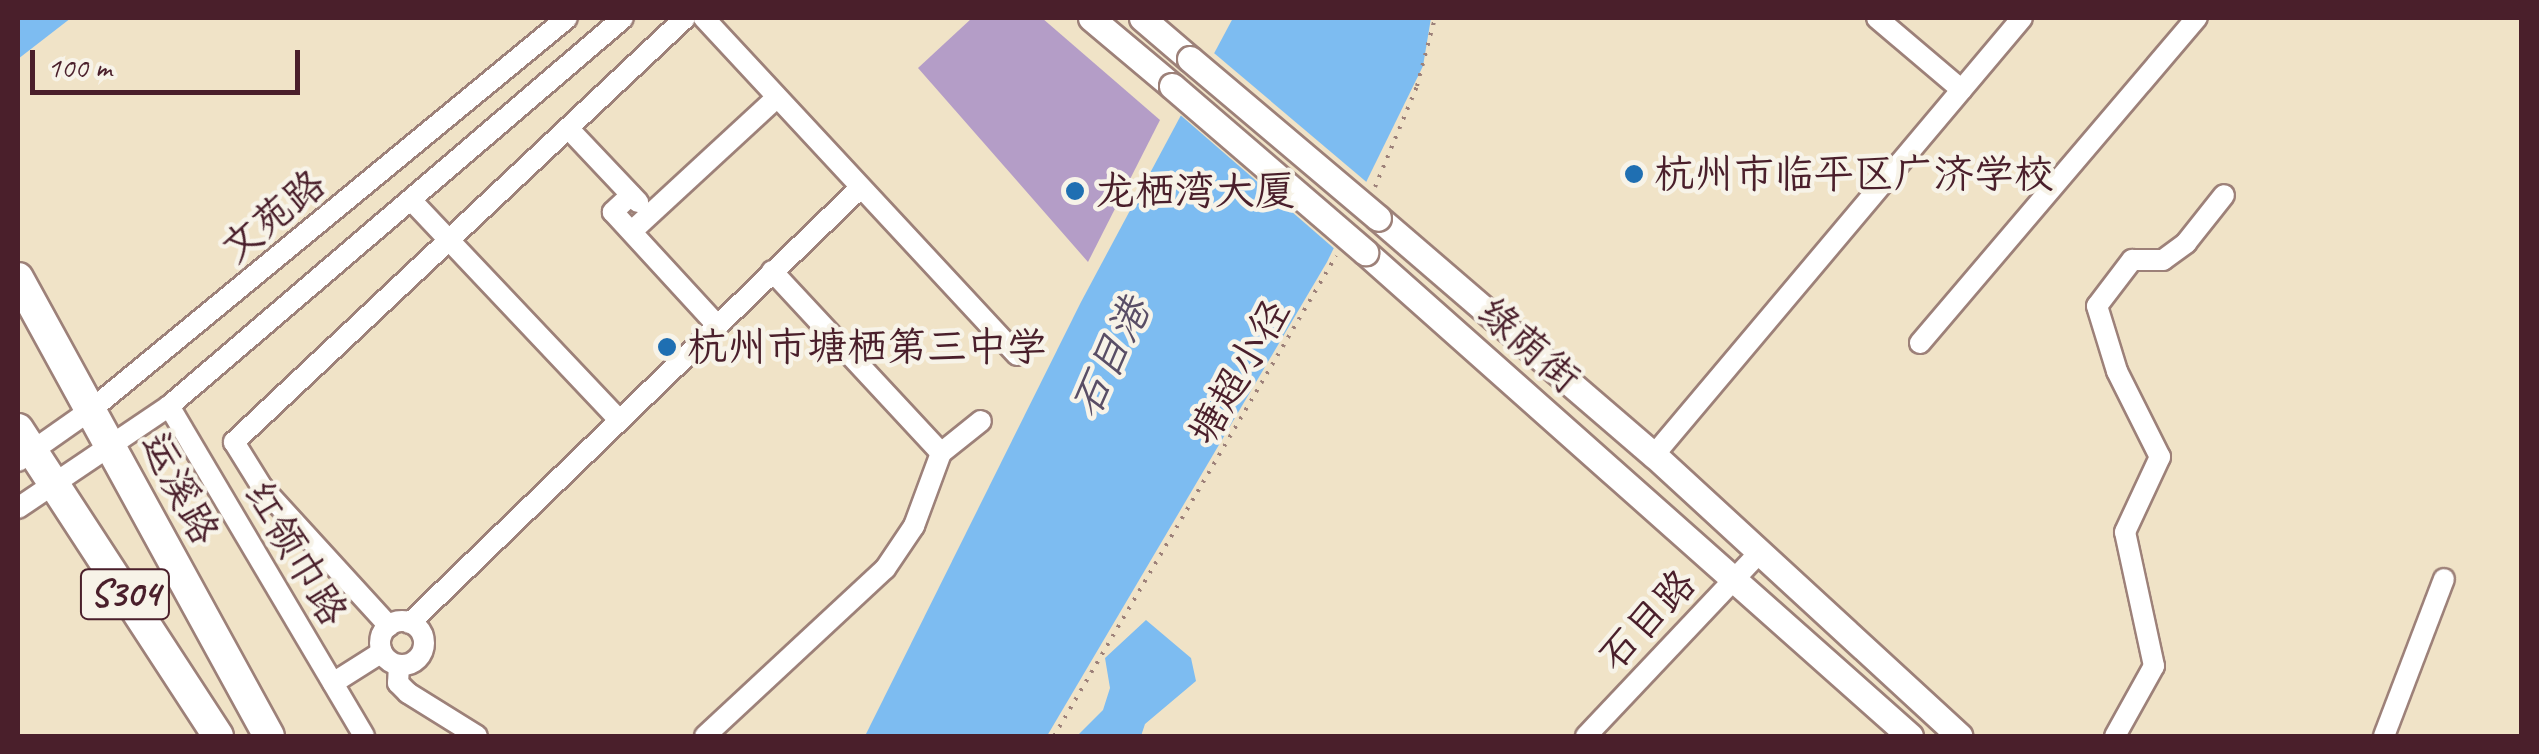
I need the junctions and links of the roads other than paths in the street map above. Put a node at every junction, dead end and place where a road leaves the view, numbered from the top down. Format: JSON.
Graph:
{"nodes":[{"id":1,"x":567,"y":18,"type":"edge"},
{"id":2,"x":623,"y":18,"type":"edge"},
{"id":3,"x":685,"y":18,"type":"edge"},
{"id":4,"x":704,"y":18,"type":"edge"},
{"id":5,"x":1092,"y":18,"type":"edge"},
{"id":6,"x":1142,"y":18,"type":"edge"},
{"id":7,"x":1878,"y":18,"type":"edge"},
{"id":8,"x":2022,"y":18,"type":"edge"},
{"id":9,"x":2197,"y":18,"type":"edge"},
{"id":10,"x":1962,"y":90,"type":"junction"},
{"id":11,"x":776,"y":98,"type":"junction"},
{"id":12,"x":568,"y":128,"type":"junction"},
{"id":13,"x":858,"y":190,"type":"junction"},
{"id":14,"x":631,"y":195,"type":"junction"},
{"id":15,"x":2224,"y":195,"type":"dead end"},
{"id":16,"x":412,"y":201,"type":"junction"},
{"id":17,"x":650,"y":215,"type":"junction"},
{"id":18,"x":632,"y":231,"type":"junction"},
{"id":19,"x":449,"y":240,"type":"junction"},
{"id":20,"x":772,"y":272,"type":"junction"},
{"id":21,"x":18,"y":278,"type":"edge"},
{"id":22,"x":717,"y":325,"type":"junction"},
{"id":23,"x":1920,"y":343,"type":"dead end"},
{"id":24,"x":1017,"y":356,"type":"dead end"},
{"id":25,"x":168,"y":406,"type":"junction"},
{"id":26,"x":92,"y":409,"type":"junction"},
{"id":27,"x":618,"y":419,"type":"junction"},
{"id":28,"x":981,"y":421,"type":"dead end"},
{"id":29,"x":22,"y":447,"type":"edge"},
{"id":30,"x":114,"y":448,"type":"junction"},
{"id":31,"x":941,"y":454,"type":"junction"},
{"id":32,"x":1654,"y":455,"type":"junction"},
{"id":33,"x":53,"y":484,"type":"junction"},
{"id":34,"x":18,"y":508,"type":"edge"},
{"id":35,"x":1760,"y":552,"type":"junction"},
{"id":36,"x":1736,"y":577,"type":"junction"},
{"id":37,"x":2444,"y":579,"type":"dead end"},
{"id":38,"x":400,"y":624,"type":"junction"},
{"id":39,"x":391,"y":659,"type":"junction"},
{"id":40,"x":332,"y":683,"type":"junction"},
{"id":41,"x":218,"y":736,"type":"edge"},
{"id":42,"x":269,"y":736,"type":"edge"},
{"id":43,"x":364,"y":736,"type":"edge"},
{"id":44,"x":477,"y":736,"type":"edge"},
{"id":45,"x":705,"y":736,"type":"edge"},
{"id":46,"x":1586,"y":736,"type":"edge"},
{"id":47,"x":1910,"y":736,"type":"edge"},
{"id":48,"x":1960,"y":736,"type":"edge"},
{"id":49,"x":2115,"y":736,"type":"edge"},
{"id":50,"x":2384,"y":736,"type":"edge"}],
"edges":[{"from":1,"to":26,"type":"street","name":"文苑路"},
{"from":2,"to":16,"type":"street"},
{"from":3,"to":12,"type":"street"},
{"from":4,"to":11,"type":"street"},
{"from":5,"to":36,"type":"main road","name":"绿荫街","bridge":true},
{"from":6,"to":32,"type":"main road","name":"绿荫街","bridge":true},
{"from":7,"to":10,"type":"street"},
{"from":8,"to":10,"type":"street"},
{"from":9,"to":23,"type":"street"},
{"from":10,"to":32,"type":"street"},
{"from":11,"to":13,"type":"street"},
{"from":11,"to":17,"type":"street"},
{"from":12,"to":14,"type":"street"},
{"from":12,"to":19,"type":"street"},
{"from":13,"to":20,"type":"street"},
{"from":13,"to":24,"type":"street"},
{"from":14,"to":17,"type":"street"},
{"from":14,"to":18,"type":"street"},
{"from":15,"to":49,"type":"street"},
{"from":16,"to":19,"type":"street"},
{"from":16,"to":25,"type":"street"},
{"from":17,"to":18,"type":"street"},
{"from":18,"to":22,"type":"street"},
{"from":19,"to":27,"type":"street"},
{"from":19,"to":38,"type":"street"},
{"from":20,"to":22,"type":"street"},
{"from":20,"to":31,"type":"street"},
{"from":21,"to":26,"type":"highway","name":"运溪路","number":"S304"},
{"from":22,"to":27,"type":"street"},
{"from":25,"to":30,"type":"street"},
{"from":25,"to":40,"type":"street","name":"红领巾路"},
{"from":26,"to":29,"type":"street","name":"文苑路"},
{"from":26,"to":30,"type":"highway","name":"运溪路","number":"S304"},
{"from":27,"to":38,"type":"street"},
{"from":28,"to":31,"type":"street"},
{"from":29,"to":33,"type":"highway","number":"S304"},
{"from":30,"to":33,"type":"street"},
{"from":30,"to":42,"type":"highway","name":"运溪路","number":"S304"},
{"from":31,"to":45,"type":"street"},
{"from":32,"to":35,"type":"main road","name":"绿荫街"},
{"from":33,"to":34,"type":"street"},
{"from":33,"to":41,"type":"highway","number":"S304"},
{"from":35,"to":36,"type":"street","name":"石目路"},
{"from":35,"to":48,"type":"main road","name":"绿荫街"},
{"from":36,"to":46,"type":"street","name":"石目路"},
{"from":36,"to":47,"type":"main road","name":"绿荫街"},
{"from":37,"to":50,"type":"street"},
{"from":38,"to":39,"type":"street"},
{"from":38,"to":39,"type":"street"},
{"from":39,"to":40,"type":"street"},
{"from":39,"to":44,"type":"street"},
{"from":40,"to":43,"type":"street","name":"红领巾路"}]}
